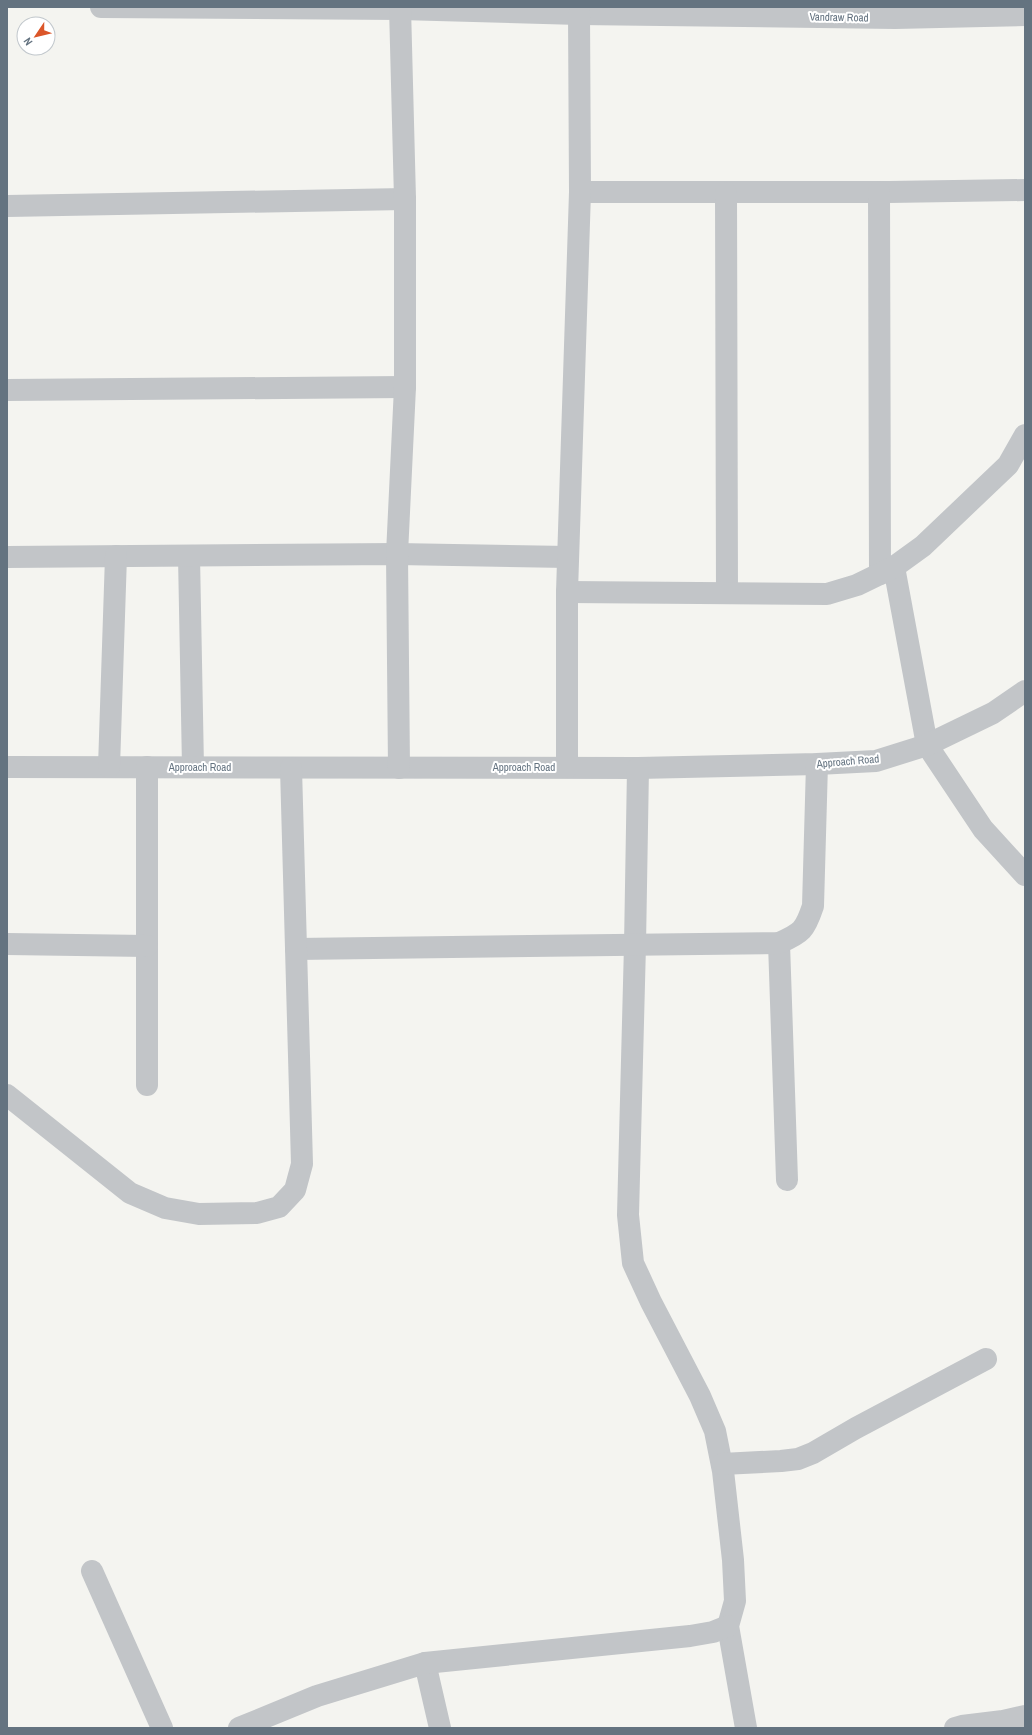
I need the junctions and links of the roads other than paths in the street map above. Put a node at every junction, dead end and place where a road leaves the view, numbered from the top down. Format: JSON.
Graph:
{"nodes":[{"id":1,"x":101,"y":7,"type":"edge"},
{"id":2,"x":207,"y":7,"type":"edge"},
{"id":3,"x":400,"y":8,"type":"edge"},
{"id":4,"x":895,"y":12,"type":"edge"},
{"id":5,"x":579,"y":14,"type":"junction"},
{"id":6,"x":1025,"y":15,"type":"edge"},
{"id":7,"x":1025,"y":190,"type":"edge"},
{"id":8,"x":580,"y":192,"type":"junction"},
{"id":9,"x":879,"y":192,"type":"junction"},
{"id":10,"x":726,"y":193,"type":"junction"},
{"id":11,"x":405,"y":199,"type":"junction"},
{"id":12,"x":7,"y":206,"type":"edge"},
{"id":13,"x":404,"y":386,"type":"junction"},
{"id":14,"x":7,"y":390,"type":"edge"},
{"id":15,"x":1025,"y":435,"type":"edge"},
{"id":16,"x":397,"y":554,"type":"junction"},
{"id":17,"x":116,"y":556,"type":"junction"},
{"id":18,"x":189,"y":556,"type":"junction"},
{"id":19,"x":7,"y":557,"type":"edge"},
{"id":20,"x":568,"y":557,"type":"junction"},
{"id":21,"x":887,"y":571,"type":"junction"},
{"id":22,"x":567,"y":592,"type":"junction"},
{"id":23,"x":728,"y":593,"type":"junction"},
{"id":24,"x":1025,"y":691,"type":"edge"},
{"id":25,"x":927,"y":745,"type":"junction"},
{"id":26,"x":817,"y":764,"type":"junction"},
{"id":27,"x":7,"y":766,"type":"edge"},
{"id":28,"x":109,"y":767,"type":"junction"},
{"id":29,"x":147,"y":767,"type":"junction"},
{"id":30,"x":193,"y":767,"type":"junction"},
{"id":31,"x":567,"y":767,"type":"junction"},
{"id":32,"x":291,"y":768,"type":"junction"},
{"id":33,"x":399,"y":768,"type":"junction"},
{"id":34,"x":638,"y":768,"type":"junction"},
{"id":35,"x":1025,"y":875,"type":"edge"},
{"id":36,"x":779,"y":943,"type":"junction"},
{"id":37,"x":7,"y":944,"type":"edge"},
{"id":38,"x":635,"y":945,"type":"junction"},
{"id":39,"x":147,"y":946,"type":"junction"},
{"id":40,"x":296,"y":949,"type":"junction"},
{"id":41,"x":148,"y":1086,"type":"dead end"},
{"id":42,"x":7,"y":1095,"type":"edge"},
{"id":43,"x":787,"y":1180,"type":"dead end"},
{"id":44,"x":986,"y":1359,"type":"dead end"},
{"id":45,"x":722,"y":1464,"type":"junction"},
{"id":46,"x":92,"y":1571,"type":"dead end"},
{"id":47,"x":728,"y":1626,"type":"junction"},
{"id":48,"x":425,"y":1663,"type":"junction"},
{"id":49,"x":1025,"y":1716,"type":"edge"},
{"id":50,"x":162,"y":1728,"type":"edge"},
{"id":51,"x":239,"y":1728,"type":"edge"},
{"id":52,"x":440,"y":1728,"type":"edge"},
{"id":53,"x":746,"y":1728,"type":"edge"},
{"id":54,"x":955,"y":1728,"type":"edge"}],
"edges":[{"from":1,"to":2,"type":"street","name":"Vandraw Road"},
{"from":2,"to":3,"type":"street","name":"Vandraw Road"},
{"from":3,"to":5,"type":"street","name":"Vandraw Road"},
{"from":3,"to":11,"type":"street"},
{"from":4,"to":5,"type":"street","name":"Vandraw Road"},
{"from":4,"to":6,"type":"street","name":"Vandraw Road"},
{"from":5,"to":8,"type":"street"},
{"from":7,"to":9,"type":"street"},
{"from":8,"to":10,"type":"street"},
{"from":8,"to":20,"type":"street"},
{"from":9,"to":10,"type":"street"},
{"from":9,"to":21,"type":"street"},
{"from":10,"to":23,"type":"street"},
{"from":11,"to":12,"type":"street"},
{"from":11,"to":13,"type":"street"},
{"from":13,"to":14,"type":"street"},
{"from":13,"to":16,"type":"street"},
{"from":15,"to":21,"type":"street"},
{"from":16,"to":18,"type":"street"},
{"from":16,"to":20,"type":"street"},
{"from":16,"to":33,"type":"street"},
{"from":17,"to":18,"type":"street"},
{"from":17,"to":19,"type":"street"},
{"from":17,"to":28,"type":"street"},
{"from":18,"to":30,"type":"street"},
{"from":20,"to":22,"type":"street"},
{"from":21,"to":23,"type":"street"},
{"from":21,"to":25,"type":"street"},
{"from":22,"to":23,"type":"street"},
{"from":22,"to":31,"type":"street"},
{"from":24,"to":25,"type":"street","name":"Approach Road"},
{"from":25,"to":26,"type":"street","name":"Approach Road"},
{"from":25,"to":35,"type":"street"},
{"from":26,"to":34,"type":"street","name":"Approach Road"},
{"from":26,"to":36,"type":"street"},
{"from":27,"to":28,"type":"street","name":"Approach Road"},
{"from":28,"to":29,"type":"street","name":"Approach Road"},
{"from":29,"to":30,"type":"street","name":"Approach Road"},
{"from":29,"to":39,"type":"street"},
{"from":30,"to":32,"type":"street","name":"Approach Road"},
{"from":31,"to":33,"type":"street","name":"Approach Road"},
{"from":31,"to":34,"type":"street","name":"Approach Road"},
{"from":32,"to":33,"type":"street","name":"Approach Road"},
{"from":32,"to":40,"type":"street"},
{"from":34,"to":38,"type":"street"},
{"from":36,"to":38,"type":"street"},
{"from":36,"to":43,"type":"street"},
{"from":37,"to":39,"type":"street"},
{"from":38,"to":40,"type":"street"},
{"from":38,"to":45,"type":"street"},
{"from":39,"to":41,"type":"street"},
{"from":40,"to":42,"type":"street"},
{"from":44,"to":45,"type":"street"},
{"from":45,"to":47,"type":"street"},
{"from":46,"to":50,"type":"street"},
{"from":47,"to":48,"type":"street"},
{"from":47,"to":53,"type":"street"},
{"from":48,"to":51,"type":"street"},
{"from":48,"to":52,"type":"street"},
{"from":49,"to":54,"type":"street"}]}
